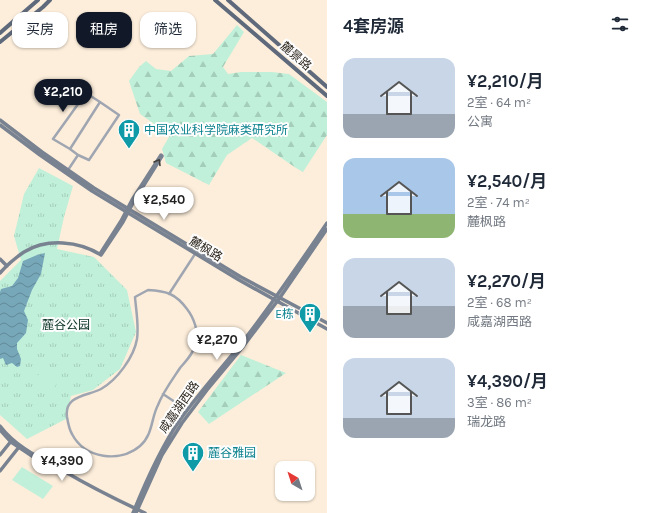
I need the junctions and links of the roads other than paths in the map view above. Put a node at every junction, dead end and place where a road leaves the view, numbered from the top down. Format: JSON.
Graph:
{"nodes":[{"id":1,"x":50,"y":0,"type":"edge"},
{"id":2,"x":215,"y":0,"type":"edge"},
{"id":3,"x":228,"y":0,"type":"edge"},
{"id":4,"x":36,"y":1,"type":"edge"},
{"id":5,"x":0,"y":33,"type":"edge"},
{"id":6,"x":0,"y":42,"type":"edge"},
{"id":7,"x":327,"y":87,"type":"edge"},
{"id":8,"x":327,"y":96,"type":"edge"},
{"id":9,"x":100,"y":102,"type":"junction"},
{"id":10,"x":0,"y":120,"type":"edge"},
{"id":11,"x":0,"y":125,"type":"edge"},
{"id":12,"x":70,"y":149,"type":"junction"},
{"id":13,"x":78,"y":155,"type":"junction"},
{"id":14,"x":68,"y":170,"type":"junction"},
{"id":15,"x":128,"y":211,"type":"junction"},
{"id":16,"x":327,"y":223,"type":"edge"},
{"id":17,"x":327,"y":229,"type":"edge"},
{"id":18,"x":195,"y":254,"type":"junction"},
{"id":19,"x":0,"y":259,"type":"edge"},
{"id":20,"x":6,"y":265,"type":"junction"},
{"id":21,"x":0,"y":270,"type":"edge"},
{"id":22,"x":0,"y":273,"type":"edge"},
{"id":23,"x":170,"y":294,"type":"junction"},
{"id":24,"x":276,"y":299,"type":"junction"},
{"id":25,"x":327,"y":323,"type":"edge"},
{"id":26,"x":327,"y":329,"type":"edge"},
{"id":27,"x":163,"y":394,"type":"junction"},
{"id":28,"x":187,"y":410,"type":"junction"},
{"id":29,"x":0,"y":426,"type":"edge"},
{"id":30,"x":0,"y":430,"type":"edge"},
{"id":31,"x":12,"y":440,"type":"junction"},
{"id":32,"x":20,"y":446,"type":"junction"},
{"id":33,"x":0,"y":455,"type":"edge"},
{"id":34,"x":0,"y":471,"type":"edge"},
{"id":35,"x":136,"y":511,"type":"edge"},
{"id":36,"x":145,"y":513,"type":"edge"}],
"edges":[{"from":1,"to":6,"type":"main road"},
{"from":2,"to":8,"type":"main road","name":"麓景路"},
{"from":3,"to":7,"type":"main road","name":"麓景路"},
{"from":4,"to":5,"type":"main road"},
{"from":9,"to":12,"type":"street"},
{"from":9,"to":12,"type":"street"},
{"from":9,"to":13,"type":"street"},
{"from":10,"to":14,"type":"main road"},
{"from":11,"to":15,"type":"main road","name":"麓枫路"},
{"from":12,"to":13,"type":"street"},
{"from":13,"to":14,"type":"street"},
{"from":14,"to":15,"type":"main road"},
{"from":15,"to":15,"type":"main road","one_way":true},
{"from":15,"to":18,"type":"main road","name":"麓枫路"},
{"from":15,"to":20,"type":"main road"},
{"from":15,"to":24,"type":"main road"},
{"from":16,"to":24,"type":"main road","name":"咸嘉湖西路"},
{"from":17,"to":24,"type":"main road","name":"咸嘉湖西路"},
{"from":18,"to":23,"type":"street"},
{"from":18,"to":24,"type":"main road","name":"麓枫路"},
{"from":19,"to":20,"type":"main road"},
{"from":20,"to":21,"type":"main road"},
{"from":20,"to":22,"type":"main road"},
{"from":23,"to":27,"type":"street"},
{"from":23,"to":27,"type":"street"},
{"from":24,"to":25,"type":"main road"},
{"from":24,"to":26,"type":"main road","name":"麓枫路"},
{"from":24,"to":28,"type":"main road","name":"咸嘉湖西路"},
{"from":24,"to":35,"type":"main road","name":"咸嘉湖西路"},
{"from":27,"to":28,"type":"street"},
{"from":28,"to":35,"type":"main road","name":"咸嘉湖西路"},
{"from":29,"to":31,"type":"main road"},
{"from":30,"to":31,"type":"main road"},
{"from":31,"to":32,"type":"main road"},
{"from":31,"to":33,"type":"main road"},
{"from":32,"to":34,"type":"main road"},
{"from":32,"to":35,"type":"main road"},
{"from":35,"to":36,"type":"main road"}]}
